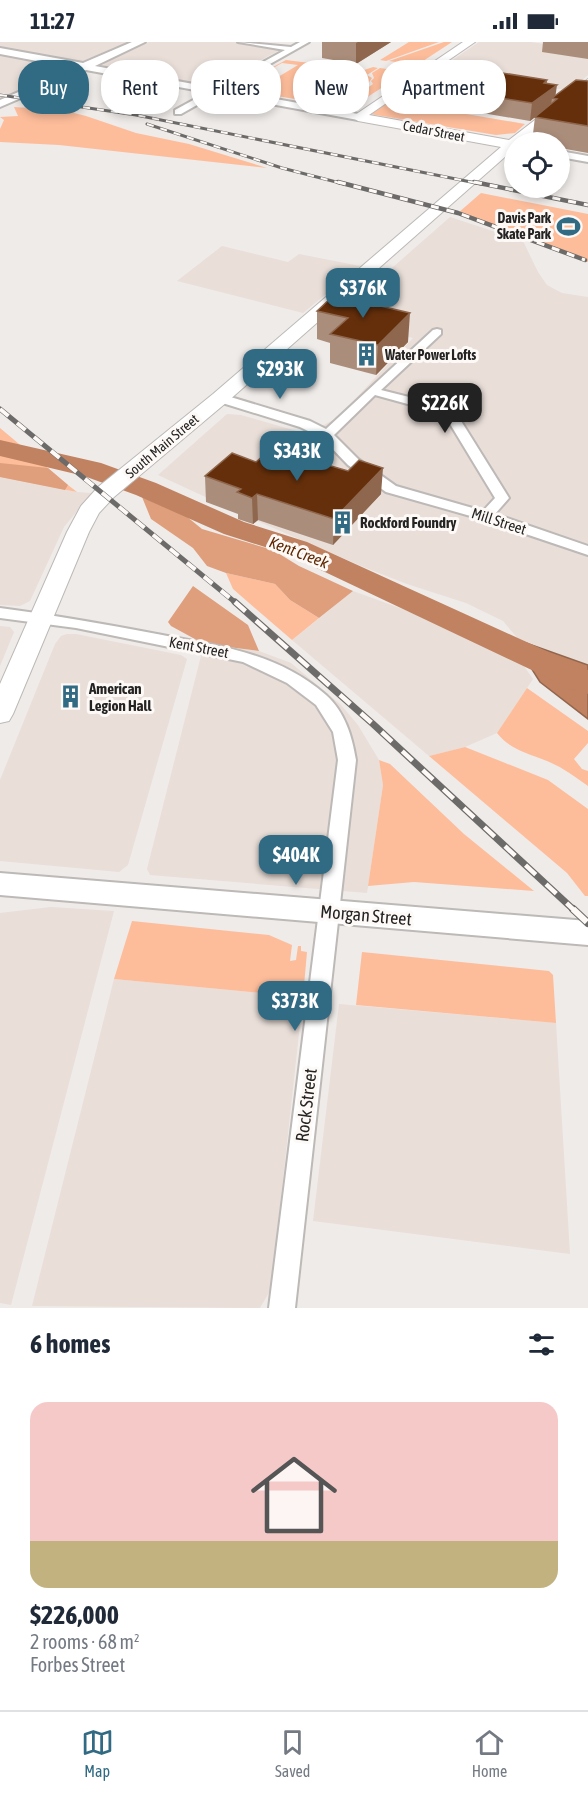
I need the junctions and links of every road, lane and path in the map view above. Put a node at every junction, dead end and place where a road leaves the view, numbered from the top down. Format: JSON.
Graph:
{"nodes":[{"id":1,"x":140,"y":42,"type":"edge"},
{"id":2,"x":242,"y":42,"type":"edge"},
{"id":3,"x":305,"y":42,"type":"edge"},
{"id":4,"x":470,"y":42,"type":"edge"},
{"id":5,"x":292,"y":49,"type":"junction"},
{"id":6,"x":0,"y":51,"type":"edge"},
{"id":7,"x":51,"y":60,"type":"edge"},
{"id":8,"x":272,"y":60,"type":"edge"},
{"id":9,"x":444,"y":60,"type":"edge"},
{"id":10,"x":89,"y":64,"type":"edge"},
{"id":11,"x":89,"y":67,"type":"edge"},
{"id":12,"x":588,"y":83,"type":"edge"},
{"id":13,"x":191,"y":85,"type":"edge"},
{"id":14,"x":18,"y":96,"type":"edge"},
{"id":15,"x":281,"y":102,"type":"edge"},
{"id":16,"x":381,"y":102,"type":"edge"},
{"id":17,"x":0,"y":104,"type":"edge"},
{"id":18,"x":358,"y":117,"type":"junction"},
{"id":19,"x":527,"y":132,"type":"edge"},
{"id":20,"x":465,"y":137,"type":"junction"},
{"id":21,"x":504,"y":143,"type":"edge"},
{"id":22,"x":504,"y":153,"type":"edge"},
{"id":23,"x":570,"y":156,"type":"edge"},
{"id":24,"x":498,"y":158,"type":"junction"},
{"id":25,"x":588,"y":159,"type":"edge"},
{"id":26,"x":437,"y":332,"type":"dead end"},
{"id":27,"x":372,"y":391,"type":"junction"},
{"id":28,"x":220,"y":398,"type":"junction"},
{"id":29,"x":327,"y":435,"type":"junction"},
{"id":30,"x":486,"y":516,"type":"junction"},
{"id":31,"x":588,"y":551,"type":"edge"},
{"id":32,"x":0,"y":613,"type":"edge"},
{"id":33,"x":41,"y":618,"type":"junction"},
{"id":34,"x":0,"y":714,"type":"edge"},
{"id":35,"x":347,"y":760,"type":"joint"},
{"id":36,"x":0,"y":884,"type":"edge"},
{"id":37,"x":330,"y":912,"type":"junction"},
{"id":38,"x":588,"y":933,"type":"edge"},
{"id":39,"x":282,"y":1308,"type":"edge"}],
"edges":[{"from":1,"to":10,"type":"main road"},
{"from":2,"to":5,"type":"street"},
{"from":3,"to":5,"type":"street"},
{"from":4,"to":9,"type":"main road"},
{"from":5,"to":8,"type":"street"},
{"from":6,"to":7,"type":"main road","name":"Cedar Street"},
{"from":11,"to":13,"type":"main road","name":"Cedar Street"},
{"from":12,"to":19,"type":"main road","name":"South Main Street"},
{"from":14,"to":17,"type":"main road"},
{"from":15,"to":18,"type":"main road","name":"Cedar Street"},
{"from":16,"to":18,"type":"main road"},
{"from":18,"to":20,"type":"main road","name":"Cedar Street"},
{"from":20,"to":21,"type":"main road","name":"Cedar Street"},
{"from":20,"to":24,"type":"main road"},
{"from":22,"to":24,"type":"main road","name":"South Main Street"},
{"from":23,"to":25,"type":"street"},
{"from":24,"to":28,"type":"main road","name":"South Main Street"},
{"from":26,"to":27,"type":"street"},
{"from":27,"to":29,"type":"street"},
{"from":27,"to":30,"type":"street"},
{"from":28,"to":29,"type":"street","name":"Mill Street"},
{"from":28,"to":33,"type":"main road","name":"South Main Street"},
{"from":29,"to":30,"type":"street","name":"Mill Street"},
{"from":30,"to":31,"type":"street","name":"Mill Street"},
{"from":32,"to":33,"type":"street","name":"Kent Street"},
{"from":33,"to":34,"type":"main road","name":"South Main Street"},
{"from":33,"to":35,"type":"street","name":"Kent Street"},
{"from":35,"to":37,"type":"street","name":"Rock Street"},
{"from":36,"to":37,"type":"main road","name":"Morgan Street"},
{"from":37,"to":38,"type":"main road","name":"Morgan Street"},
{"from":37,"to":39,"type":"street","name":"Rock Street"}]}
